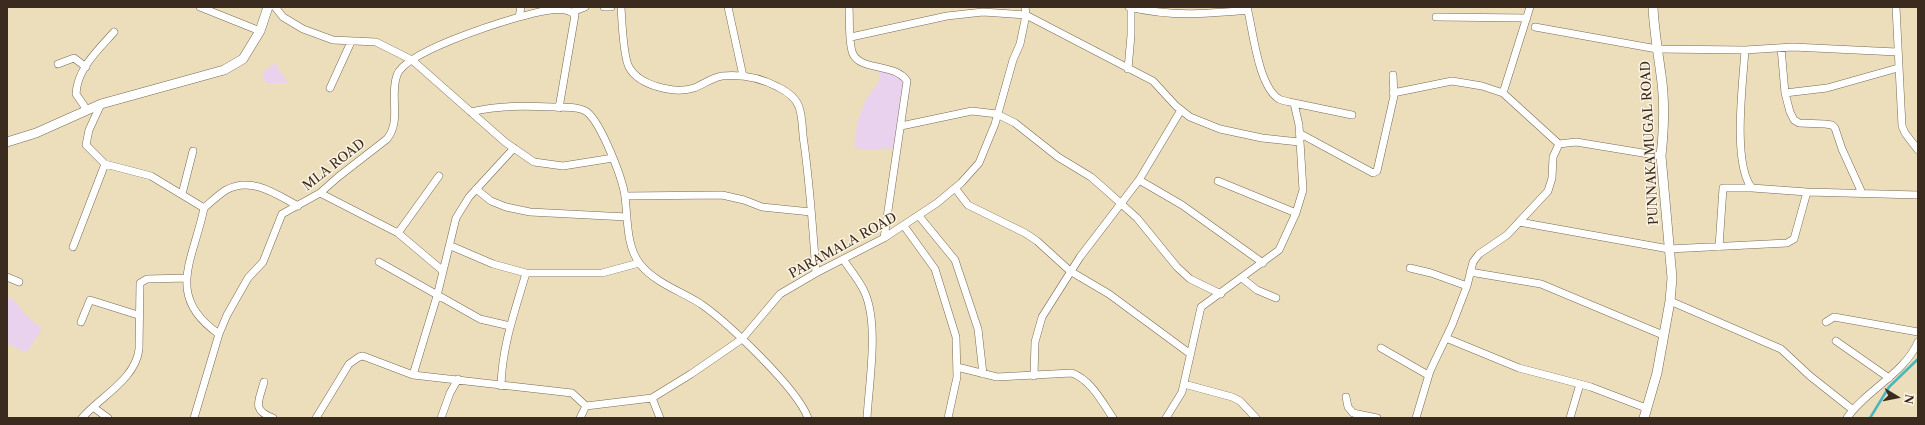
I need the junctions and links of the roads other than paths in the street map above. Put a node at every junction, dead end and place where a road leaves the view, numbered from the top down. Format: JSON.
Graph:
{"nodes":[{"id":1,"x":200,"y":7,"type":"edge"},
{"id":2,"x":268,"y":7,"type":"edge"},
{"id":3,"x":275,"y":7,"type":"edge"},
{"id":4,"x":521,"y":7,"type":"edge"},
{"id":5,"x":586,"y":7,"type":"edge"},
{"id":6,"x":604,"y":7,"type":"edge"},
{"id":7,"x":611,"y":7,"type":"edge"},
{"id":8,"x":621,"y":7,"type":"edge"},
{"id":9,"x":728,"y":7,"type":"edge"},
{"id":10,"x":849,"y":7,"type":"edge"},
{"id":11,"x":1025,"y":7,"type":"edge"},
{"id":12,"x":1130,"y":7,"type":"edge"},
{"id":13,"x":1530,"y":7,"type":"edge"},
{"id":14,"x":1653,"y":7,"type":"edge"},
{"id":15,"x":1896,"y":7,"type":"edge"},
{"id":16,"x":1248,"y":8,"type":"edge"},
{"id":17,"x":572,"y":12,"type":"junction"},
{"id":18,"x":1026,"y":15,"type":"junction"},
{"id":19,"x":519,"y":17,"type":"junction"},
{"id":20,"x":1436,"y":17,"type":"dead end"},
{"id":21,"x":1527,"y":18,"type":"junction"},
{"id":22,"x":1535,"y":28,"type":"dead end"},
{"id":23,"x":260,"y":31,"type":"junction"},
{"id":24,"x":114,"y":32,"type":"dead end"},
{"id":25,"x":851,"y":37,"type":"junction"},
{"id":26,"x":351,"y":42,"type":"junction"},
{"id":27,"x":1781,"y":48,"type":"junction"},
{"id":28,"x":1657,"y":49,"type":"junction"},
{"id":29,"x":1746,"y":50,"type":"junction"},
{"id":30,"x":1897,"y":52,"type":"junction"},
{"id":31,"x":412,"y":60,"type":"junction"},
{"id":32,"x":58,"y":64,"type":"dead end"},
{"id":33,"x":86,"y":67,"type":"junction"},
{"id":34,"x":1898,"y":68,"type":"junction"},
{"id":35,"x":1128,"y":69,"type":"junction"},
{"id":36,"x":1393,"y":75,"type":"dead end"},
{"id":37,"x":743,"y":76,"type":"junction"},
{"id":38,"x":330,"y":88,"type":"dead end"},
{"id":39,"x":1394,"y":93,"type":"junction"},
{"id":40,"x":1503,"y":93,"type":"junction"},
{"id":41,"x":1785,"y":93,"type":"junction"},
{"id":42,"x":1294,"y":103,"type":"junction"},
{"id":43,"x":101,"y":104,"type":"junction"},
{"id":44,"x":559,"y":108,"type":"junction"},
{"id":45,"x":88,"y":110,"type":"junction"},
{"id":46,"x":1181,"y":110,"type":"junction"},
{"id":47,"x":471,"y":112,"type":"junction"},
{"id":48,"x":997,"y":114,"type":"junction"},
{"id":49,"x":1352,"y":115,"type":"dead end"},
{"id":50,"x":901,"y":126,"type":"junction"},
{"id":51,"x":1299,"y":133,"type":"junction"},
{"id":52,"x":7,"y":142,"type":"edge"},
{"id":53,"x":1299,"y":142,"type":"junction"},
{"id":54,"x":1559,"y":144,"type":"junction"},
{"id":55,"x":514,"y":148,"type":"junction"},
{"id":56,"x":1918,"y":150,"type":"edge"},
{"id":57,"x":193,"y":151,"type":"dead end"},
{"id":58,"x":1662,"y":156,"type":"junction"},
{"id":59,"x":613,"y":158,"type":"junction"},
{"id":60,"x":105,"y":164,"type":"junction"},
{"id":61,"x":439,"y":176,"type":"dead end"},
{"id":62,"x":1139,"y":180,"type":"junction"},
{"id":63,"x":1218,"y":180,"type":"dead end"},
{"id":64,"x":955,"y":188,"type":"junction"},
{"id":65,"x":1752,"y":188,"type":"junction"},
{"id":66,"x":476,"y":189,"type":"junction"},
{"id":67,"x":1808,"y":192,"type":"junction"},
{"id":68,"x":1862,"y":193,"type":"junction"},
{"id":69,"x":182,"y":194,"type":"junction"},
{"id":70,"x":320,"y":194,"type":"junction"},
{"id":71,"x":1918,"y":195,"type":"edge"},
{"id":72,"x":625,"y":196,"type":"junction"},
{"id":73,"x":1121,"y":204,"type":"junction"},
{"id":74,"x":298,"y":206,"type":"junction"},
{"id":75,"x":204,"y":208,"type":"junction"},
{"id":76,"x":811,"y":212,"type":"junction"},
{"id":77,"x":1296,"y":213,"type":"junction"},
{"id":78,"x":918,"y":216,"type":"junction"},
{"id":79,"x":626,"y":217,"type":"junction"},
{"id":80,"x":1519,"y":222,"type":"junction"},
{"id":81,"x":904,"y":226,"type":"junction"},
{"id":82,"x":398,"y":233,"type":"junction"},
{"id":83,"x":884,"y":238,"type":"junction"},
{"id":84,"x":73,"y":246,"type":"dead end"},
{"id":85,"x":451,"y":246,"type":"junction"},
{"id":86,"x":1719,"y":247,"type":"junction"},
{"id":87,"x":1669,"y":248,"type":"junction"},
{"id":88,"x":843,"y":259,"type":"junction"},
{"id":89,"x":379,"y":262,"type":"dead end"},
{"id":90,"x":639,"y":263,"type":"junction"},
{"id":91,"x":1263,"y":263,"type":"junction"},
{"id":92,"x":1410,"y":268,"type":"dead end"},
{"id":93,"x":443,"y":271,"type":"junction"},
{"id":94,"x":1070,"y":271,"type":"junction"},
{"id":95,"x":1470,"y":272,"type":"junction"},
{"id":96,"x":526,"y":273,"type":"junction"},
{"id":97,"x":816,"y":273,"type":"junction"},
{"id":98,"x":7,"y":277,"type":"edge"},
{"id":99,"x":186,"y":278,"type":"junction"},
{"id":100,"x":1242,"y":278,"type":"junction"},
{"id":101,"x":19,"y":282,"type":"dead end"},
{"id":102,"x":1467,"y":286,"type":"junction"},
{"id":103,"x":1221,"y":294,"type":"junction"},
{"id":104,"x":437,"y":296,"type":"junction"},
{"id":105,"x":1276,"y":298,"type":"dead end"},
{"id":106,"x":1670,"y":301,"type":"junction"},
{"id":107,"x":138,"y":315,"type":"junction"},
{"id":108,"x":81,"y":322,"type":"dead end"},
{"id":109,"x":1826,"y":322,"type":"dead end"},
{"id":110,"x":510,"y":326,"type":"junction"},
{"id":111,"x":1918,"y":332,"type":"edge"},
{"id":112,"x":219,"y":334,"type":"junction"},
{"id":113,"x":1663,"y":335,"type":"junction"},
{"id":114,"x":1446,"y":338,"type":"junction"},
{"id":115,"x":742,"y":339,"type":"junction"},
{"id":116,"x":1836,"y":341,"type":"dead end"},
{"id":117,"x":1918,"y":342,"type":"edge"},
{"id":118,"x":1381,"y":348,"type":"dead end"},
{"id":119,"x":1189,"y":354,"type":"junction"},
{"id":120,"x":957,"y":367,"type":"junction"},
{"id":121,"x":983,"y":374,"type":"junction"},
{"id":122,"x":413,"y":375,"type":"junction"},
{"id":123,"x":1428,"y":375,"type":"junction"},
{"id":124,"x":1034,"y":376,"type":"junction"},
{"id":125,"x":1889,"y":378,"type":"junction"},
{"id":126,"x":458,"y":379,"type":"junction"},
{"id":127,"x":264,"y":382,"type":"dead end"},
{"id":128,"x":1184,"y":384,"type":"junction"},
{"id":129,"x":1580,"y":384,"type":"junction"},
{"id":130,"x":501,"y":386,"type":"junction"},
{"id":131,"x":1346,"y":397,"type":"dead end"},
{"id":132,"x":652,"y":398,"type":"junction"},
{"id":133,"x":586,"y":406,"type":"junction"},
{"id":134,"x":93,"y":407,"type":"junction"},
{"id":135,"x":1646,"y":408,"type":"junction"},
{"id":136,"x":1853,"y":410,"type":"junction"},
{"id":137,"x":82,"y":418,"type":"edge"},
{"id":138,"x":108,"y":418,"type":"edge"},
{"id":139,"x":194,"y":418,"type":"edge"},
{"id":140,"x":273,"y":418,"type":"edge"},
{"id":141,"x":316,"y":418,"type":"edge"},
{"id":142,"x":441,"y":418,"type":"edge"},
{"id":143,"x":580,"y":418,"type":"edge"},
{"id":144,"x":660,"y":418,"type":"edge"},
{"id":145,"x":808,"y":418,"type":"edge"},
{"id":146,"x":867,"y":418,"type":"edge"},
{"id":147,"x":948,"y":418,"type":"edge"},
{"id":148,"x":1113,"y":418,"type":"edge"},
{"id":149,"x":1166,"y":418,"type":"edge"},
{"id":150,"x":1256,"y":418,"type":"edge"},
{"id":151,"x":1377,"y":418,"type":"edge"},
{"id":152,"x":1416,"y":418,"type":"edge"},
{"id":153,"x":1570,"y":418,"type":"edge"},
{"id":154,"x":1644,"y":418,"type":"edge"},
{"id":155,"x":1847,"y":418,"type":"edge"}],
"edges":[{"from":1,"to":23,"type":"street"},
{"from":2,"to":23,"type":"street"},
{"from":3,"to":26,"type":"street"},
{"from":4,"to":19,"type":"street"},
{"from":5,"to":17,"type":"street"},
{"from":6,"to":7,"type":"street"},
{"from":8,"to":37,"type":"street"},
{"from":9,"to":37,"type":"street"},
{"from":10,"to":25,"type":"street"},
{"from":11,"to":18,"type":"street","name":"PARAMALA ROAD"},
{"from":12,"to":16,"type":"street"},
{"from":12,"to":35,"type":"street"},
{"from":13,"to":21,"type":"street"},
{"from":14,"to":28,"type":"street","name":"PUNNAKAMUGAL ROAD"},
{"from":15,"to":30,"type":"street"},
{"from":16,"to":42,"type":"street"},
{"from":17,"to":19,"type":"street","name":"MLA ROAD"},
{"from":17,"to":44,"type":"street"},
{"from":18,"to":25,"type":"street"},
{"from":18,"to":35,"type":"street"},
{"from":18,"to":48,"type":"street","name":"PARAMALA ROAD"},
{"from":19,"to":31,"type":"street","name":"MLA ROAD"},
{"from":20,"to":21,"type":"street"},
{"from":21,"to":40,"type":"street"},
{"from":22,"to":28,"type":"street"},
{"from":23,"to":43,"type":"street"},
{"from":24,"to":33,"type":"street"},
{"from":25,"to":50,"type":"street"},
{"from":26,"to":31,"type":"street"},
{"from":26,"to":38,"type":"street"},
{"from":27,"to":29,"type":"street"},
{"from":27,"to":30,"type":"street"},
{"from":27,"to":41,"type":"street"},
{"from":28,"to":29,"type":"street"},
{"from":28,"to":58,"type":"street","name":"PUNNAKAMUGAL ROAD"},
{"from":29,"to":65,"type":"street"},
{"from":30,"to":34,"type":"street"},
{"from":31,"to":47,"type":"street"},
{"from":31,"to":70,"type":"street","name":"MLA ROAD"},
{"from":32,"to":33,"type":"street"},
{"from":33,"to":45,"type":"street"},
{"from":34,"to":41,"type":"street"},
{"from":34,"to":56,"type":"street"},
{"from":35,"to":46,"type":"street"},
{"from":36,"to":39,"type":"street"},
{"from":37,"to":76,"type":"street"},
{"from":39,"to":40,"type":"street"},
{"from":39,"to":51,"type":"street"},
{"from":40,"to":54,"type":"street"},
{"from":41,"to":68,"type":"street"},
{"from":42,"to":49,"type":"street"},
{"from":42,"to":51,"type":"street"},
{"from":43,"to":45,"type":"street"},
{"from":43,"to":60,"type":"street"},
{"from":44,"to":47,"type":"street"},
{"from":44,"to":59,"type":"street"},
{"from":45,"to":52,"type":"street"},
{"from":46,"to":53,"type":"street"},
{"from":46,"to":62,"type":"street"},
{"from":47,"to":55,"type":"street"},
{"from":48,"to":50,"type":"street"},
{"from":48,"to":64,"type":"street","name":"PARAMALA ROAD"},
{"from":48,"to":73,"type":"street"},
{"from":50,"to":83,"type":"street"},
{"from":51,"to":53,"type":"street"},
{"from":53,"to":77,"type":"street"},
{"from":54,"to":58,"type":"street"},
{"from":54,"to":80,"type":"street"},
{"from":55,"to":59,"type":"street"},
{"from":55,"to":66,"type":"street"},
{"from":57,"to":69,"type":"street"},
{"from":58,"to":87,"type":"street","name":"PUNNAKAMUGAL ROAD"},
{"from":59,"to":72,"type":"street"},
{"from":60,"to":69,"type":"street"},
{"from":60,"to":84,"type":"street"},
{"from":61,"to":82,"type":"street"},
{"from":62,"to":73,"type":"street"},
{"from":62,"to":91,"type":"street"},
{"from":63,"to":77,"type":"street"},
{"from":64,"to":78,"type":"street","name":"PARAMALA ROAD"},
{"from":64,"to":94,"type":"street"},
{"from":65,"to":67,"type":"street"},
{"from":65,"to":86,"type":"street"},
{"from":66,"to":79,"type":"street"},
{"from":66,"to":85,"type":"street"},
{"from":67,"to":68,"type":"street"},
{"from":67,"to":86,"type":"street"},
{"from":68,"to":71,"type":"street"},
{"from":69,"to":75,"type":"street"},
{"from":70,"to":74,"type":"street","name":"MLA ROAD"},
{"from":70,"to":82,"type":"street"},
{"from":72,"to":76,"type":"street"},
{"from":72,"to":79,"type":"street"},
{"from":73,"to":94,"type":"street"},
{"from":73,"to":103,"type":"street"},
{"from":74,"to":75,"type":"street"},
{"from":74,"to":112,"type":"street","name":"MLA ROAD"},
{"from":75,"to":99,"type":"street"},
{"from":76,"to":97,"type":"street"},
{"from":77,"to":91,"type":"street"},
{"from":78,"to":81,"type":"street","name":"PARAMALA ROAD"},
{"from":78,"to":121,"type":"street"},
{"from":79,"to":90,"type":"street"},
{"from":80,"to":87,"type":"street"},
{"from":80,"to":95,"type":"street"},
{"from":81,"to":83,"type":"street","name":"PARAMALA ROAD"},
{"from":81,"to":120,"type":"street"},
{"from":82,"to":93,"type":"street"},
{"from":83,"to":88,"type":"street","name":"PARAMALA ROAD"},
{"from":85,"to":93,"type":"street"},
{"from":85,"to":96,"type":"street"},
{"from":86,"to":87,"type":"street"},
{"from":87,"to":106,"type":"street","name":"PUNNAKAMUGAL ROAD"},
{"from":88,"to":97,"type":"street","name":"PARAMALA ROAD"},
{"from":88,"to":146,"type":"street"},
{"from":89,"to":104,"type":"street"},
{"from":90,"to":96,"type":"street"},
{"from":90,"to":115,"type":"street"},
{"from":91,"to":100,"type":"street"},
{"from":92,"to":102,"type":"street"},
{"from":93,"to":104,"type":"street"},
{"from":94,"to":119,"type":"street"},
{"from":94,"to":124,"type":"street"},
{"from":95,"to":102,"type":"street"},
{"from":95,"to":113,"type":"street"},
{"from":96,"to":110,"type":"street"},
{"from":97,"to":115,"type":"street","name":"PARAMALA ROAD"},
{"from":98,"to":101,"type":"street"},
{"from":99,"to":107,"type":"street"},
{"from":99,"to":112,"type":"street"},
{"from":100,"to":103,"type":"street"},
{"from":100,"to":105,"type":"street"},
{"from":102,"to":114,"type":"street"},
{"from":103,"to":119,"type":"street"},
{"from":104,"to":110,"type":"street"},
{"from":104,"to":122,"type":"street"},
{"from":106,"to":113,"type":"street","name":"PUNNAKAMUGAL ROAD"},
{"from":106,"to":136,"type":"street"},
{"from":107,"to":108,"type":"street"},
{"from":107,"to":134,"type":"street"},
{"from":109,"to":111,"type":"street"},
{"from":110,"to":130,"type":"street"},
{"from":112,"to":139,"type":"street","name":"MLA ROAD"},
{"from":113,"to":135,"type":"street","name":"PUNNAKAMUGAL ROAD"},
{"from":114,"to":123,"type":"street"},
{"from":114,"to":129,"type":"street"},
{"from":115,"to":132,"type":"street","name":"PARAMALA ROAD"},
{"from":115,"to":145,"type":"street"},
{"from":116,"to":125,"type":"street"},
{"from":117,"to":125,"type":"street"},
{"from":118,"to":123,"type":"street"},
{"from":119,"to":128,"type":"street"},
{"from":120,"to":121,"type":"street"},
{"from":120,"to":147,"type":"street"},
{"from":121,"to":124,"type":"street"},
{"from":122,"to":126,"type":"street"},
{"from":122,"to":141,"type":"street"},
{"from":123,"to":152,"type":"street"},
{"from":124,"to":148,"type":"street"},
{"from":125,"to":136,"type":"street"},
{"from":126,"to":130,"type":"street"},
{"from":126,"to":142,"type":"street"},
{"from":127,"to":140,"type":"street"},
{"from":128,"to":149,"type":"street"},
{"from":128,"to":150,"type":"street"},
{"from":129,"to":135,"type":"street"},
{"from":129,"to":153,"type":"street"},
{"from":130,"to":133,"type":"street"},
{"from":131,"to":151,"type":"street"},
{"from":132,"to":133,"type":"street","name":"PARAMALA ROAD"},
{"from":132,"to":144,"type":"street"},
{"from":133,"to":143,"type":"street"},
{"from":134,"to":137,"type":"street"},
{"from":134,"to":138,"type":"street"},
{"from":135,"to":154,"type":"street","name":"PUNNAKAMUGAL ROAD"},
{"from":136,"to":155,"type":"street"}]}
